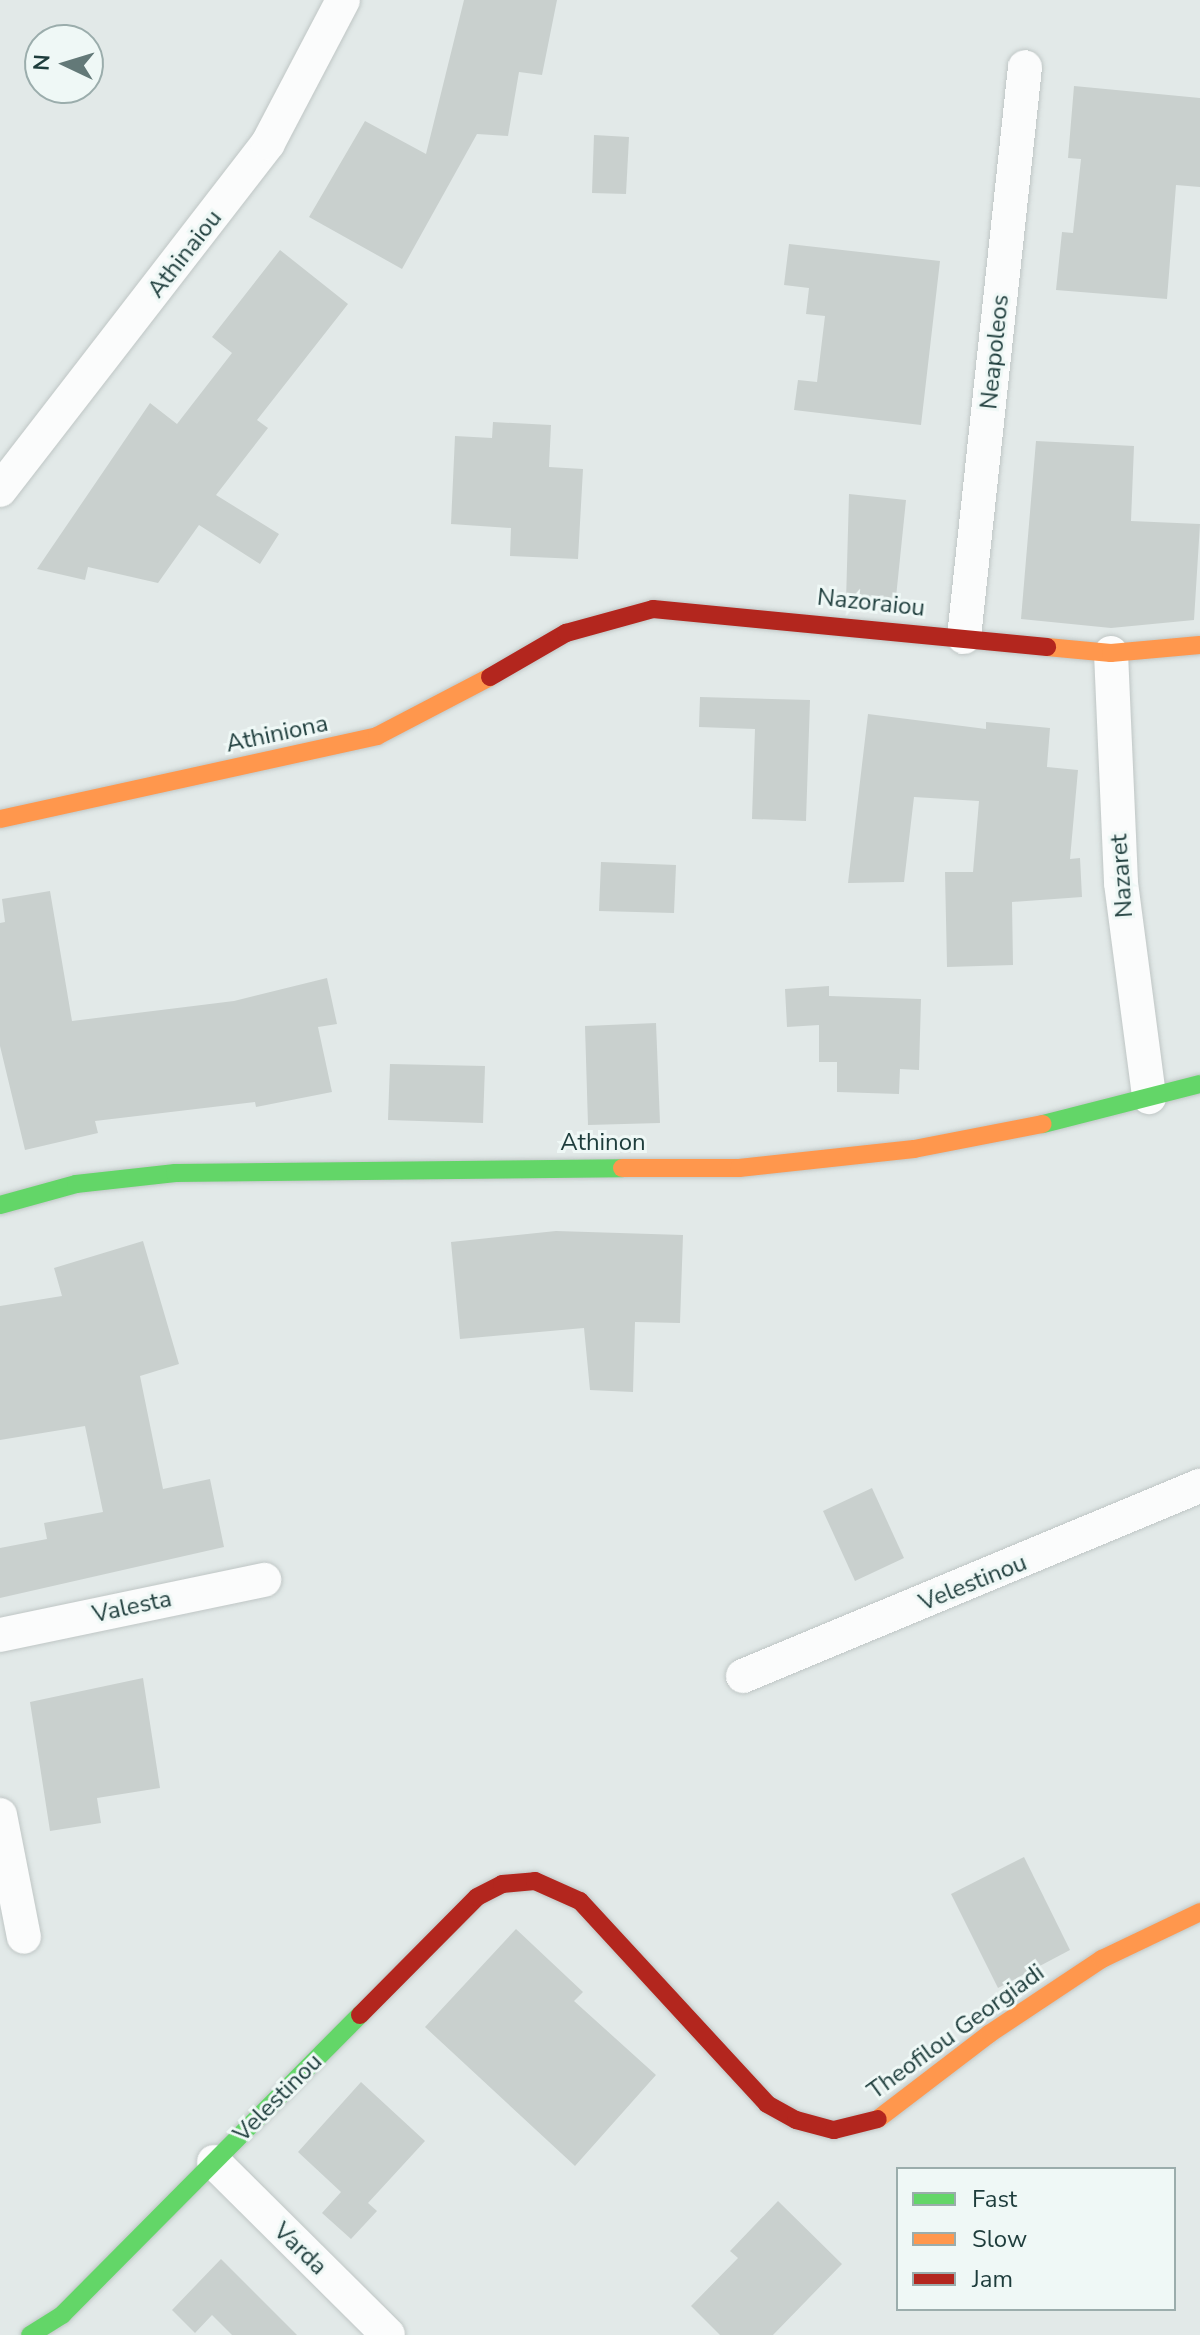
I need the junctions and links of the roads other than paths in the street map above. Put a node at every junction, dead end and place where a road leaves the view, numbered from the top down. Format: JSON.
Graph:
{"nodes":[{"id":1,"x":343,"y":0,"type":"edge"},
{"id":2,"x":1025,"y":67,"type":"dead end"},
{"id":3,"x":0,"y":490,"type":"edge"},
{"id":4,"x":964,"y":637,"type":"junction"},
{"id":5,"x":1200,"y":645,"type":"edge"},
{"id":6,"x":545,"y":646,"type":"joint"},
{"id":7,"x":1111,"y":653,"type":"junction"},
{"id":8,"x":0,"y":819,"type":"edge"},
{"id":9,"x":1200,"y":1084,"type":"edge"},
{"id":10,"x":1149,"y":1097,"type":"junction"},
{"id":11,"x":0,"y":1205,"type":"edge"},
{"id":12,"x":1200,"y":1486,"type":"edge"},
{"id":13,"x":264,"y":1580,"type":"dead end"},
{"id":14,"x":0,"y":1635,"type":"edge"},
{"id":15,"x":743,"y":1676,"type":"dead end"},
{"id":16,"x":0,"y":1815,"type":"edge"},
{"id":17,"x":535,"y":1881,"type":"joint"},
{"id":18,"x":1200,"y":1912,"type":"edge"},
{"id":19,"x":24,"y":1937,"type":"dead end"},
{"id":20,"x":214,"y":2162,"type":"junction"},
{"id":21,"x":30,"y":2335,"type":"edge"},
{"id":22,"x":388,"y":2335,"type":"edge"}],
"edges":[{"from":1,"to":3,"type":"street","name":"Athinaiou"},
{"from":2,"to":4,"type":"street","name":"Neapoleos"},
{"from":4,"to":6,"type":"street","name":"Nazoraiou"},
{"from":4,"to":7,"type":"street","name":"Nazoraiou"},
{"from":5,"to":7,"type":"street","name":"Nazoraiou"},
{"from":6,"to":8,"type":"street","name":"Athiniona"},
{"from":7,"to":10,"type":"street","name":"Nazaret"},
{"from":9,"to":10,"type":"street","name":"Athinon"},
{"from":10,"to":11,"type":"street","name":"Athinon"},
{"from":12,"to":15,"type":"street","name":"Velestinou"},
{"from":13,"to":14,"type":"street","name":"Valesta"},
{"from":16,"to":19,"type":"street"},
{"from":17,"to":18,"type":"street","name":"Theofilou Georgiadi"},
{"from":17,"to":20,"type":"street","name":"Velestinou"},
{"from":20,"to":21,"type":"street","name":"Velestinou"},
{"from":20,"to":22,"type":"street","name":"Varda"}]}
